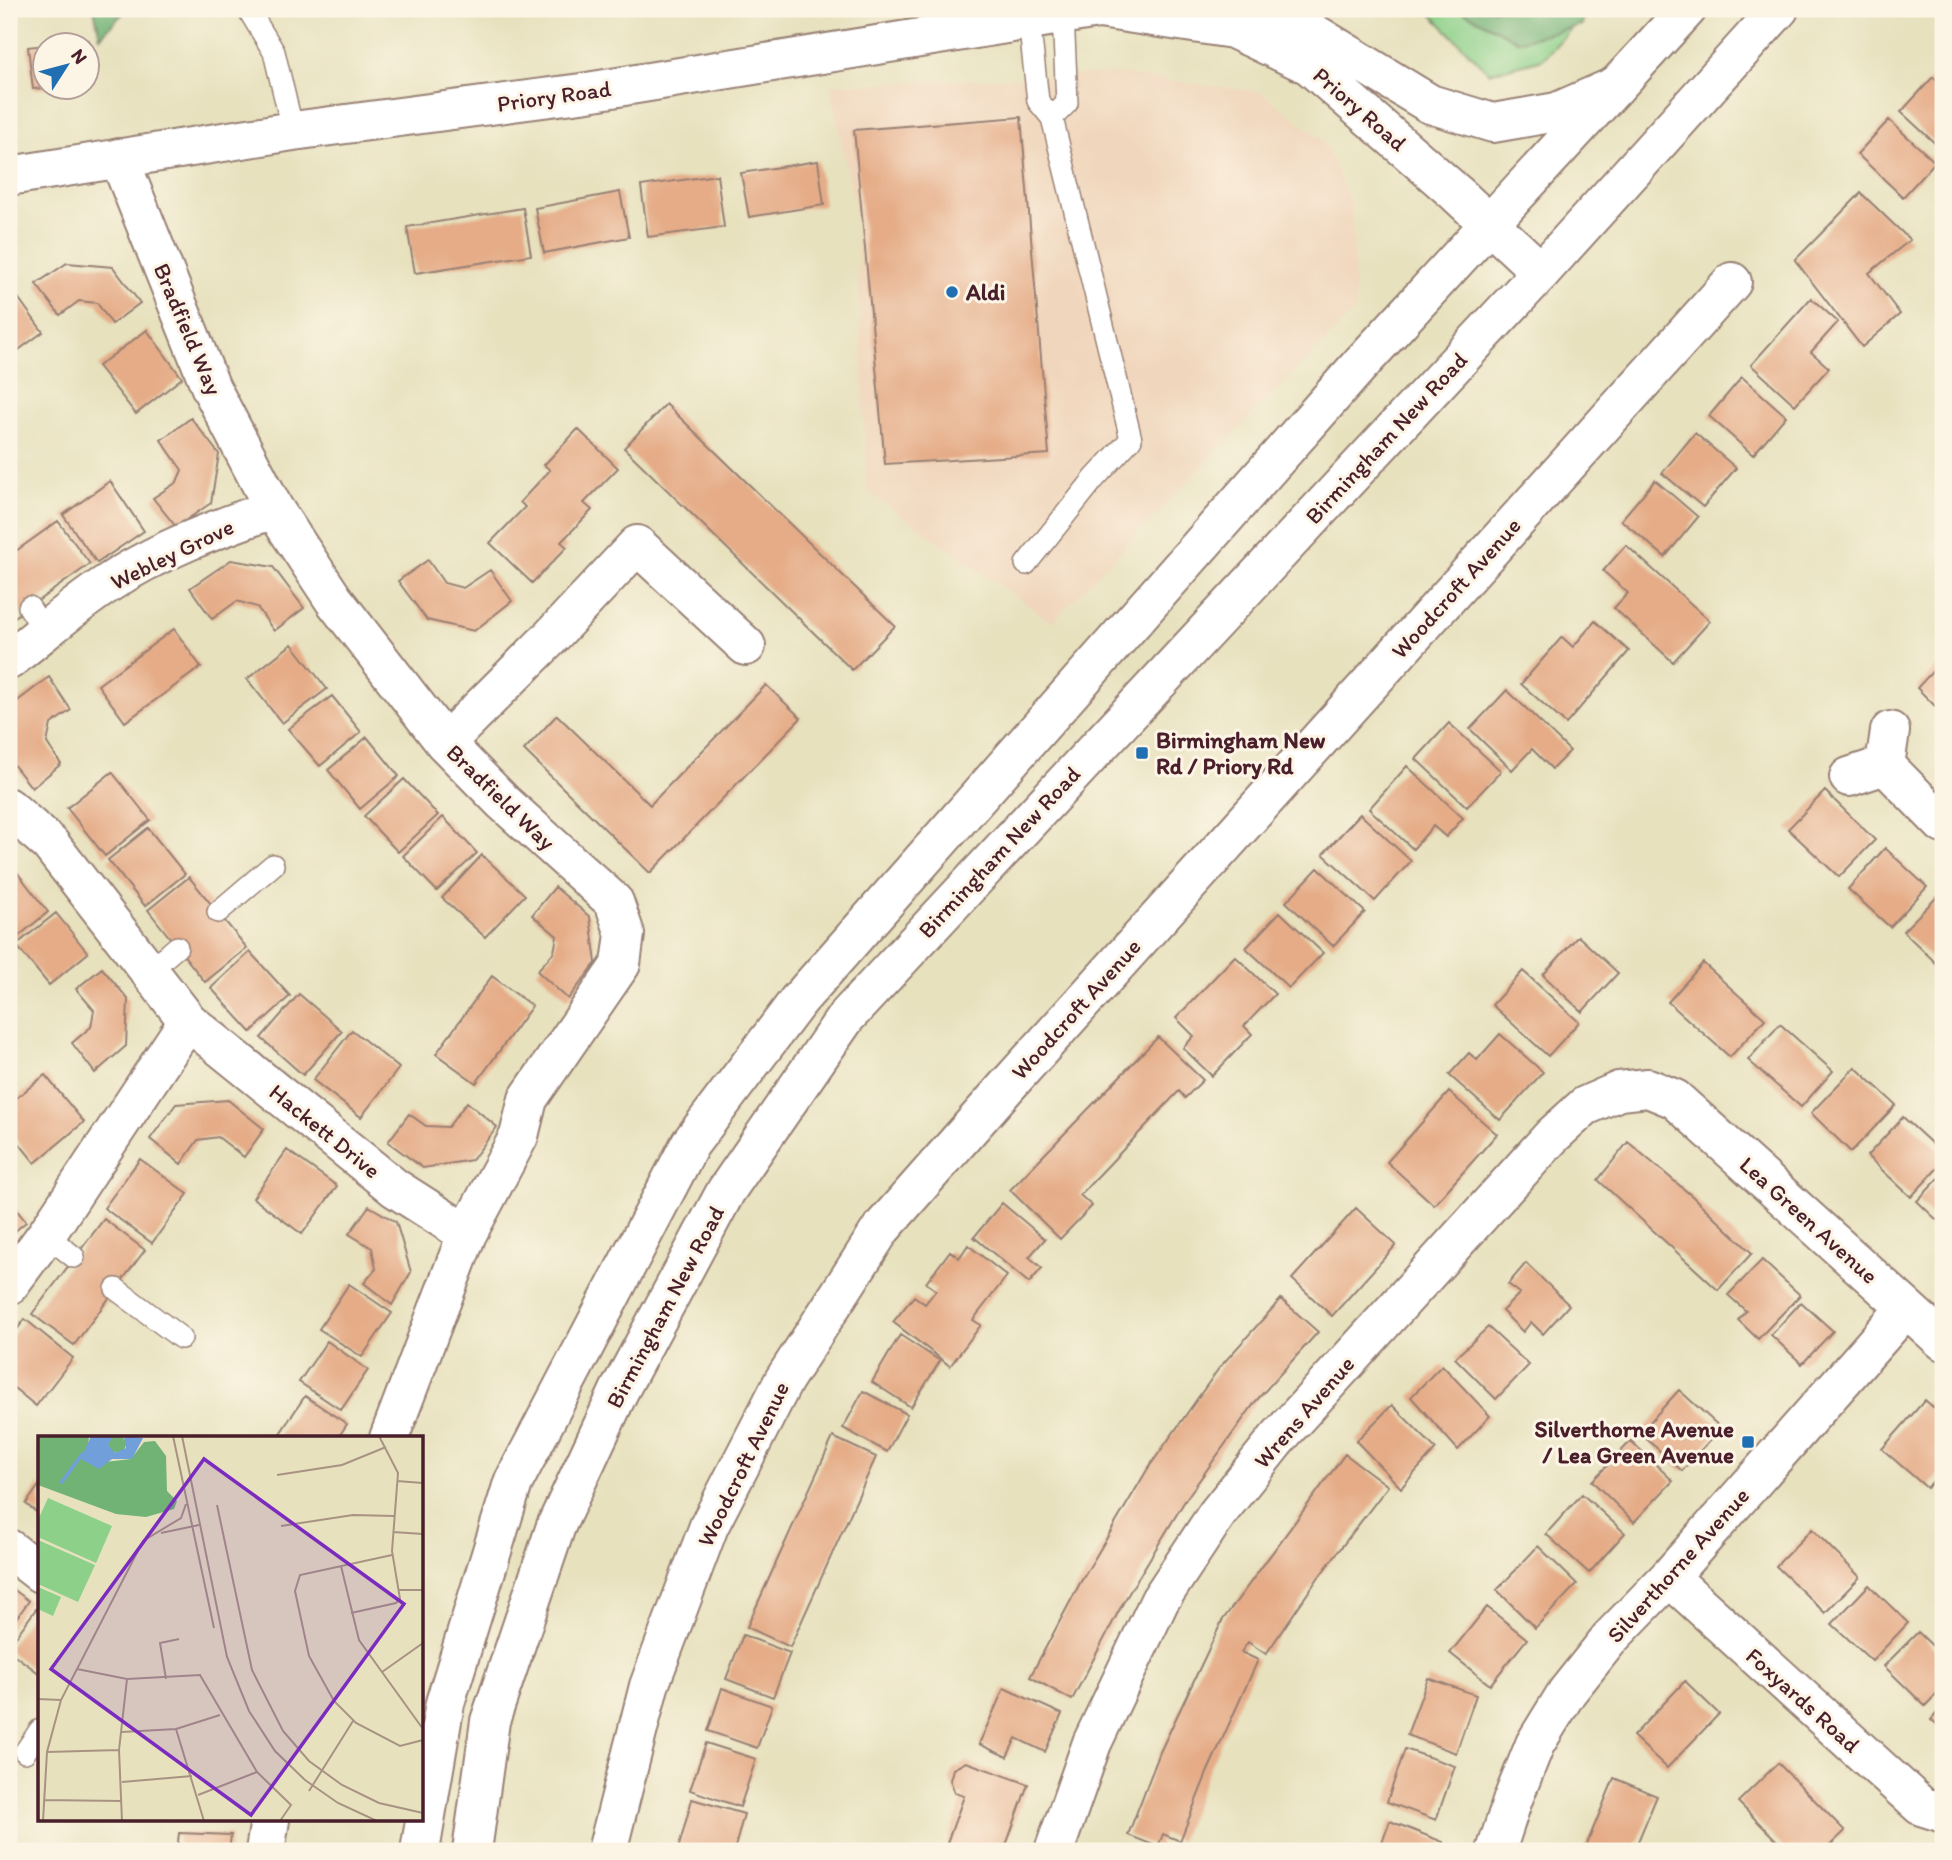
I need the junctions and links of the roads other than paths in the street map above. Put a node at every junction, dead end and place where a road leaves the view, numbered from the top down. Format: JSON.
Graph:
{"nodes":[{"id":1,"x":248,"y":9,"type":"edge"},
{"id":2,"x":1262,"y":9,"type":"edge"},
{"id":3,"x":1687,"y":9,"type":"edge"},
{"id":4,"x":1779,"y":9,"type":"edge"},
{"id":5,"x":1073,"y":13,"type":"edge"},
{"id":6,"x":1616,"y":86,"type":"junction"},
{"id":7,"x":1052,"y":118,"type":"junction"},
{"id":8,"x":293,"y":131,"type":"junction"},
{"id":9,"x":119,"y":159,"type":"junction"},
{"id":10,"x":9,"y":176,"type":"edge"},
{"id":11,"x":1491,"y":224,"type":"junction"},
{"id":12,"x":1541,"y":272,"type":"junction"},
{"id":13,"x":1732,"y":282,"type":"dead end"},
{"id":14,"x":274,"y":509,"type":"junction"},
{"id":15,"x":1026,"y":564,"type":"dead end"},
{"id":16,"x":746,"y":646,"type":"dead end"},
{"id":17,"x":9,"y":660,"type":"edge"},
{"id":18,"x":445,"y":743,"type":"junction"},
{"id":19,"x":1849,"y":777,"type":"dead end"},
{"id":20,"x":9,"y":808,"type":"edge"},
{"id":21,"x":1943,"y":824,"type":"edge"},
{"id":22,"x":273,"y":865,"type":"dead end"},
{"id":23,"x":218,"y":912,"type":"dead end"},
{"id":24,"x":188,"y":1021,"type":"junction"},
{"id":25,"x":1675,"y":1099,"type":"joint"},
{"id":26,"x":467,"y":1234,"type":"junction"},
{"id":27,"x":9,"y":1285,"type":"edge"},
{"id":28,"x":116,"y":1289,"type":"dead end"},
{"id":29,"x":1906,"y":1308,"type":"junction"},
{"id":30,"x":181,"y":1338,"type":"dead end"},
{"id":31,"x":1943,"y":1341,"type":"edge"},
{"id":32,"x":390,"y":1436,"type":"edge"},
{"id":33,"x":9,"y":1549,"type":"edge"},
{"id":34,"x":38,"y":1571,"type":"edge"},
{"id":35,"x":1669,"y":1577,"type":"junction"},
{"id":36,"x":38,"y":1733,"type":"edge"},
{"id":37,"x":25,"y":1752,"type":"dead end"},
{"id":38,"x":1943,"y":1813,"type":"edge"},
{"id":39,"x":270,"y":1822,"type":"edge"},
{"id":40,"x":265,"y":1851,"type":"edge"},
{"id":41,"x":420,"y":1851,"type":"edge"},
{"id":42,"x":472,"y":1851,"type":"edge"},
{"id":43,"x":607,"y":1851,"type":"edge"},
{"id":44,"x":1054,"y":1851,"type":"edge"},
{"id":45,"x":1496,"y":1851,"type":"edge"}],
"edges":[{"from":1,"to":8,"type":"lane"},
{"from":2,"to":6,"type":"main road","name":"Priory Road"},
{"from":3,"to":6,"type":"main road"},
{"from":4,"to":12,"type":"main road","name":"Birmingham New Road"},
{"from":5,"to":7,"type":"lane"},
{"from":5,"to":7,"type":"lane"},
{"from":5,"to":8,"type":"main road","name":"Priory Road"},
{"from":5,"to":11,"type":"main road","name":"Priory Road"},
{"from":6,"to":11,"type":"main road"},
{"from":7,"to":15,"type":"lane"},
{"from":8,"to":9,"type":"main road","name":"Priory Road"},
{"from":9,"to":10,"type":"main road","name":"Priory Road"},
{"from":9,"to":14,"type":"main road","name":"Bradfield Way"},
{"from":11,"to":12,"type":"main road","name":"Priory Road"},
{"from":11,"to":41,"type":"main road"},
{"from":12,"to":42,"type":"main road","name":"Birmingham New Road"},
{"from":13,"to":43,"type":"main road","name":"Woodcroft Avenue"},
{"from":14,"to":17,"type":"main road","name":"Webley Grove"},
{"from":14,"to":18,"type":"main road","name":"Bradfield Way"},
{"from":16,"to":18,"type":"main road"},
{"from":18,"to":26,"type":"main road","name":"Bradfield Way"},
{"from":19,"to":21,"type":"main road"},
{"from":20,"to":24,"type":"main road","name":"Hackett Drive"},
{"from":22,"to":23,"type":"lane"},
{"from":24,"to":26,"type":"main road","name":"Hackett Drive"},
{"from":24,"to":27,"type":"main road"},
{"from":25,"to":29,"type":"main road","name":"Lea Green Avenue"},
{"from":25,"to":44,"type":"main road","name":"Wrens Avenue"},
{"from":26,"to":32,"type":"main road","name":"Bradfield Way"},
{"from":28,"to":30,"type":"lane"},
{"from":29,"to":31,"type":"main road","name":"Lea Green Avenue"},
{"from":29,"to":35,"type":"main road","name":"Silverthorne Avenue"},
{"from":33,"to":34,"type":"main road"},
{"from":35,"to":38,"type":"main road","name":"Foxyards Road"},
{"from":35,"to":45,"type":"main road","name":"Silverthorne Avenue"},
{"from":36,"to":37,"type":"lane"},
{"from":39,"to":40,"type":"main road"}]}
